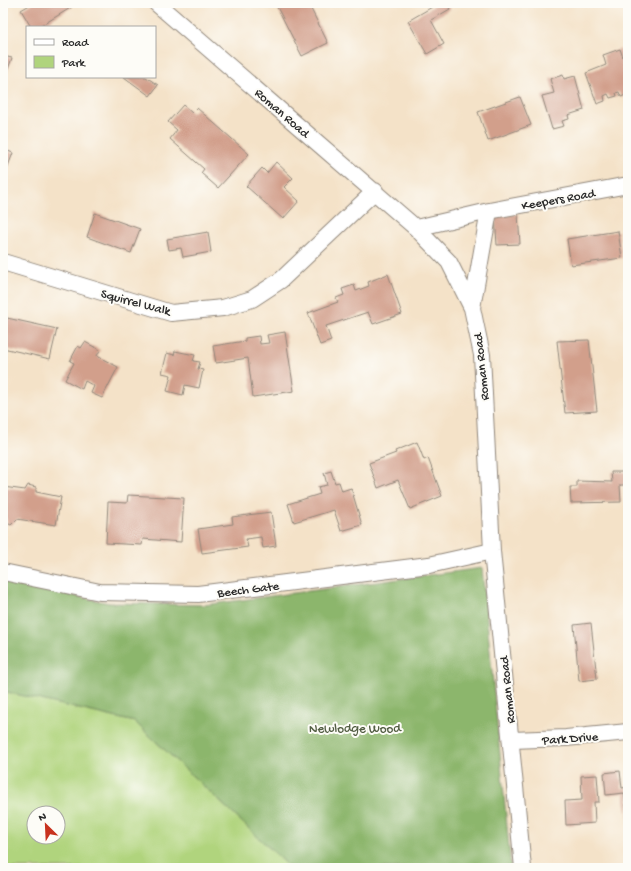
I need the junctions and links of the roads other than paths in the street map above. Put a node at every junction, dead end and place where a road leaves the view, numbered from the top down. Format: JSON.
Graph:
{"nodes":[{"id":1,"x":156,"y":3,"type":"edge"},
{"id":2,"x":628,"y":185,"type":"edge"},
{"id":3,"x":375,"y":191,"type":"junction"},
{"id":4,"x":489,"y":211,"type":"junction"},
{"id":5,"x":416,"y":228,"type":"junction"},
{"id":6,"x":3,"y":262,"type":"edge"},
{"id":7,"x":472,"y":308,"type":"junction"},
{"id":8,"x":492,"y":551,"type":"junction"},
{"id":9,"x":3,"y":572,"type":"edge"},
{"id":10,"x":628,"y":732,"type":"edge"},
{"id":11,"x":512,"y":740,"type":"junction"},
{"id":12,"x":523,"y":868,"type":"edge"}],
"edges":[{"from":1,"to":3,"type":"street","name":"Roman Road"},
{"from":2,"to":4,"type":"street","name":"Keepers Road"},
{"from":3,"to":5,"type":"street","name":"Roman Road"},
{"from":3,"to":6,"type":"street","name":"Squirrel Walk"},
{"from":4,"to":5,"type":"street","name":"Keepers Road"},
{"from":4,"to":7,"type":"street"},
{"from":5,"to":7,"type":"street","name":"Roman Road"},
{"from":7,"to":8,"type":"street","name":"Roman Road"},
{"from":8,"to":9,"type":"street","name":"Beech Gate"},
{"from":8,"to":11,"type":"street","name":"Roman Road"},
{"from":10,"to":11,"type":"street","name":"Park Drive"},
{"from":11,"to":12,"type":"street","name":"Roman Road"}]}
